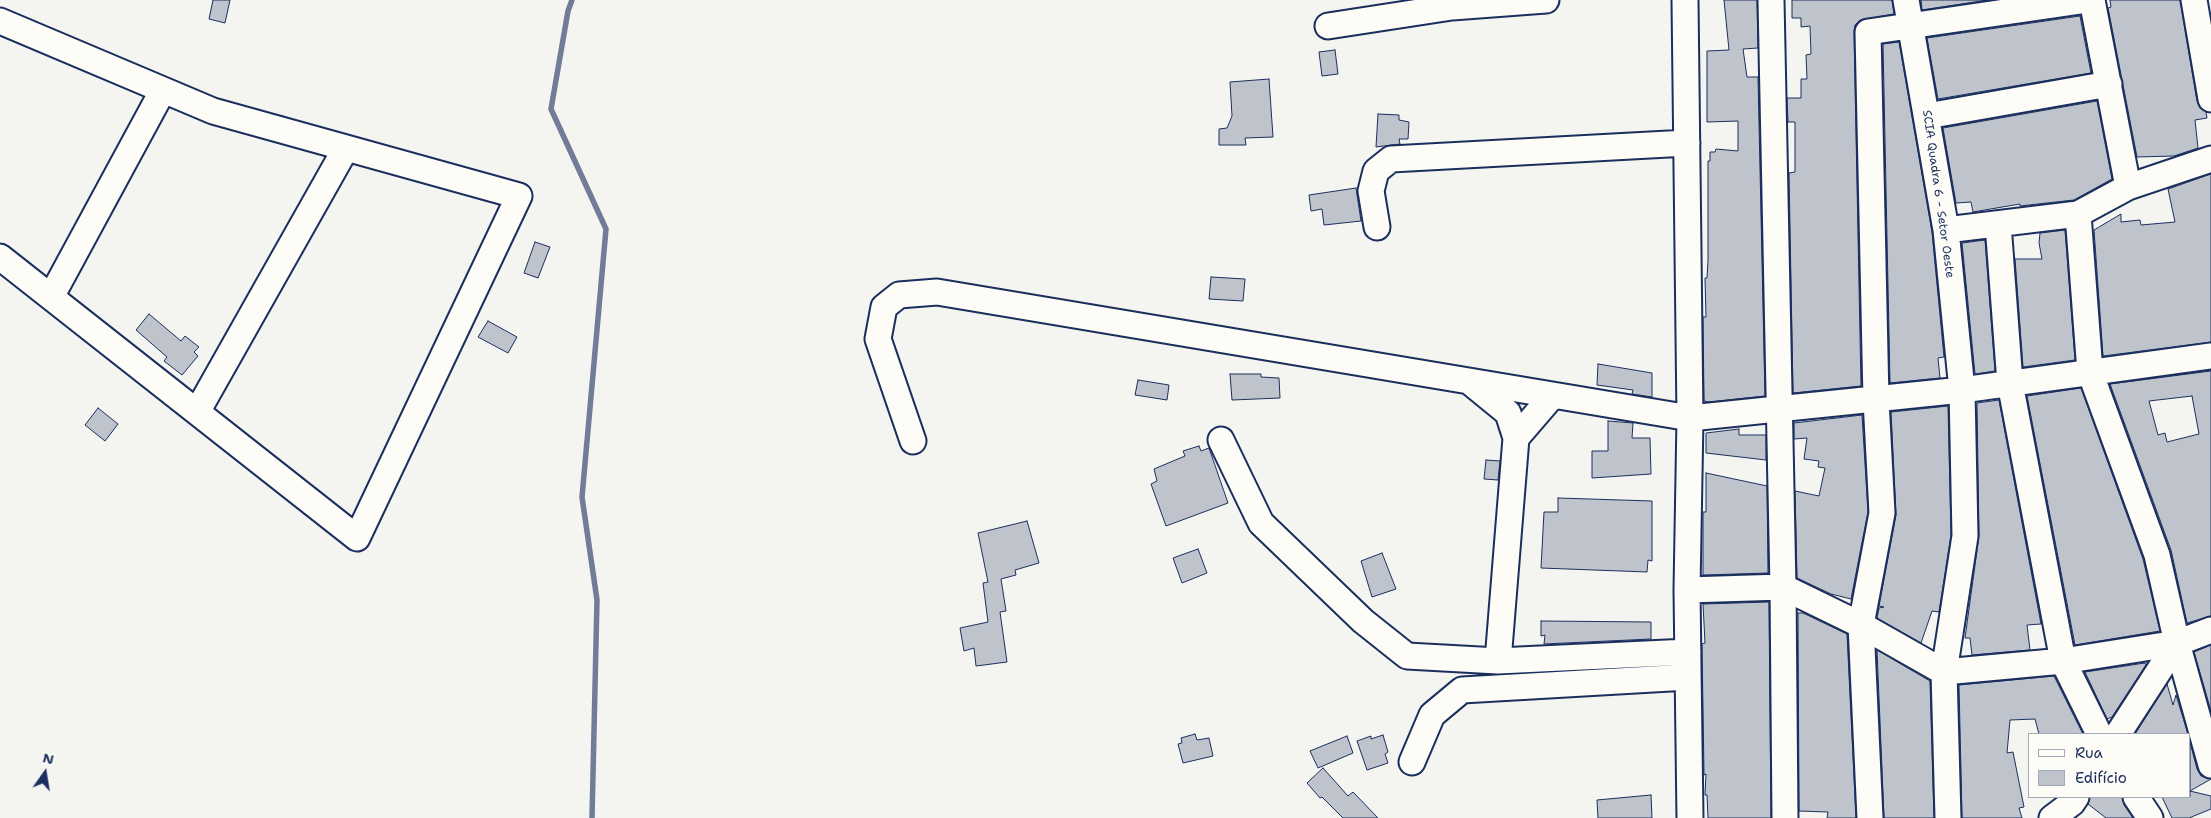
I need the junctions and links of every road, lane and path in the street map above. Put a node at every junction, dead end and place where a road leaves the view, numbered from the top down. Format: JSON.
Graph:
{"nodes":[{"id":1,"x":1546,"y":0,"type":"edge"},
{"id":2,"x":1685,"y":0,"type":"edge"},
{"id":3,"x":1771,"y":0,"type":"edge"},
{"id":4,"x":1906,"y":0,"type":"edge"},
{"id":5,"x":2090,"y":0,"type":"edge"},
{"id":6,"x":2194,"y":0,"type":"edge"},
{"id":7,"x":0,"y":21,"type":"edge"},
{"id":8,"x":1910,"y":25,"type":"junction"},
{"id":9,"x":1328,"y":26,"type":"dead end"},
{"id":10,"x":2109,"y":84,"type":"junction"},
{"id":11,"x":163,"y":90,"type":"junction"},
{"id":12,"x":2211,"y":99,"type":"edge"},
{"id":13,"x":1927,"y":116,"type":"junction"},
{"id":14,"x":1687,"y":143,"type":"junction"},
{"id":15,"x":346,"y":148,"type":"junction"},
{"id":16,"x":2211,"y":159,"type":"edge"},
{"id":17,"x":2128,"y":187,"type":"junction"},
{"id":18,"x":2078,"y":214,"type":"junction"},
{"id":19,"x":1998,"y":224,"type":"junction"},
{"id":20,"x":1377,"y":227,"type":"dead end"},
{"id":21,"x":1946,"y":230,"type":"junction"},
{"id":22,"x":0,"y":257,"type":"edge"},
{"id":23,"x":51,"y":297,"type":"junction"},
{"id":24,"x":2211,"y":356,"type":"edge"},
{"id":25,"x":2090,"y":372,"type":"junction"},
{"id":26,"x":1468,"y":381,"type":"junction"},
{"id":27,"x":2010,"y":382,"type":"junction"},
{"id":28,"x":1962,"y":390,"type":"junction"},
{"id":29,"x":1553,"y":395,"type":"junction"},
{"id":30,"x":1876,"y":400,"type":"junction"},
{"id":31,"x":1779,"y":410,"type":"junction"},
{"id":32,"x":197,"y":412,"type":"junction"},
{"id":33,"x":1690,"y":418,"type":"junction"},
{"id":34,"x":1516,"y":438,"type":"junction"},
{"id":35,"x":1222,"y":440,"type":"dead end"},
{"id":36,"x":913,"y":441,"type":"dead end"},
{"id":37,"x":1783,"y":587,"type":"junction"},
{"id":38,"x":1687,"y":590,"type":"junction"},
{"id":39,"x":1861,"y":625,"type":"junction"},
{"id":40,"x":2211,"y":630,"type":"edge"},
{"id":41,"x":2177,"y":643,"type":"junction"},
{"id":42,"x":1688,"y":652,"type":"junction"},
{"id":43,"x":1498,"y":661,"type":"junction"},
{"id":44,"x":2064,"y":661,"type":"junction"},
{"id":45,"x":1944,"y":672,"type":"junction"},
{"id":46,"x":1688,"y":677,"type":"junction"},
{"id":47,"x":2099,"y":733,"type":"edge"},
{"id":48,"x":2119,"y":733,"type":"edge"},
{"id":49,"x":1412,"y":762,"type":"dead end"},
{"id":50,"x":2211,"y":765,"type":"edge"},
{"id":51,"x":2137,"y":798,"type":"edge"},
{"id":52,"x":2076,"y":806,"type":"edge"},
{"id":53,"x":1690,"y":818,"type":"edge"},
{"id":54,"x":1785,"y":818,"type":"edge"},
{"id":55,"x":1870,"y":818,"type":"edge"},
{"id":56,"x":1948,"y":818,"type":"edge"},
{"id":57,"x":2052,"y":818,"type":"edge"},
{"id":58,"x":2150,"y":818,"type":"edge"}],
"edges":[{"from":1,"to":9,"type":"street"},
{"from":2,"to":14,"type":"street"},
{"from":3,"to":31,"type":"street"},
{"from":4,"to":8,"type":"street","name":"SCIA Quadra 6 - Setor Oeste"},
{"from":5,"to":8,"type":"street"},
{"from":5,"to":10,"type":"street"},
{"from":6,"to":12,"type":"street"},
{"from":7,"to":11,"type":"street"},
{"from":8,"to":13,"type":"street","name":"SCIA Quadra 6 - Setor Oeste"},
{"from":8,"to":30,"type":"street"},
{"from":10,"to":13,"type":"street"},
{"from":10,"to":17,"type":"street"},
{"from":11,"to":15,"type":"street"},
{"from":11,"to":23,"type":"street"},
{"from":13,"to":21,"type":"street","name":"SCIA Quadra 6 - Setor Oeste"},
{"from":14,"to":20,"type":"street"},
{"from":14,"to":33,"type":"street"},
{"from":15,"to":32,"type":"street"},
{"from":15,"to":32,"type":"street"},
{"from":16,"to":17,"type":"street"},
{"from":17,"to":18,"type":"street"},
{"from":18,"to":19,"type":"street"},
{"from":18,"to":25,"type":"street"},
{"from":19,"to":21,"type":"street"},
{"from":19,"to":27,"type":"street"},
{"from":21,"to":28,"type":"street","name":"SCIA Quadra 6 - Setor Oeste"},
{"from":22,"to":23,"type":"street"},
{"from":23,"to":32,"type":"street"},
{"from":24,"to":25,"type":"street"},
{"from":25,"to":27,"type":"street"},
{"from":25,"to":41,"type":"street"},
{"from":26,"to":29,"type":"street"},
{"from":26,"to":34,"type":"street"},
{"from":26,"to":36,"type":"street"},
{"from":27,"to":28,"type":"street"},
{"from":27,"to":44,"type":"street"},
{"from":28,"to":30,"type":"street"},
{"from":28,"to":45,"type":"street","name":"SCIA Quadra 6 - Setor Oeste"},
{"from":29,"to":33,"type":"street"},
{"from":29,"to":34,"type":"street"},
{"from":30,"to":31,"type":"street"},
{"from":30,"to":39,"type":"street"},
{"from":31,"to":33,"type":"street"},
{"from":31,"to":37,"type":"street"},
{"from":33,"to":38,"type":"street"},
{"from":34,"to":43,"type":"street"},
{"from":35,"to":43,"type":"street"},
{"from":37,"to":38,"type":"street"},
{"from":37,"to":39,"type":"street"},
{"from":37,"to":54,"type":"street"},
{"from":38,"to":42,"type":"street"},
{"from":39,"to":45,"type":"street"},
{"from":39,"to":55,"type":"street"},
{"from":40,"to":41,"type":"street"},
{"from":41,"to":44,"type":"street"},
{"from":41,"to":48,"type":"street"},
{"from":41,"to":50,"type":"street"},
{"from":42,"to":43,"type":"street"},
{"from":42,"to":46,"type":"street"},
{"from":44,"to":45,"type":"street"},
{"from":44,"to":47,"type":"street"},
{"from":45,"to":56,"type":"street","name":"SCIA Quadra 6 - Setor Oeste"},
{"from":46,"to":49,"type":"street"},
{"from":46,"to":53,"type":"street"},
{"from":51,"to":58,"type":"street"},
{"from":52,"to":57,"type":"street"}]}
